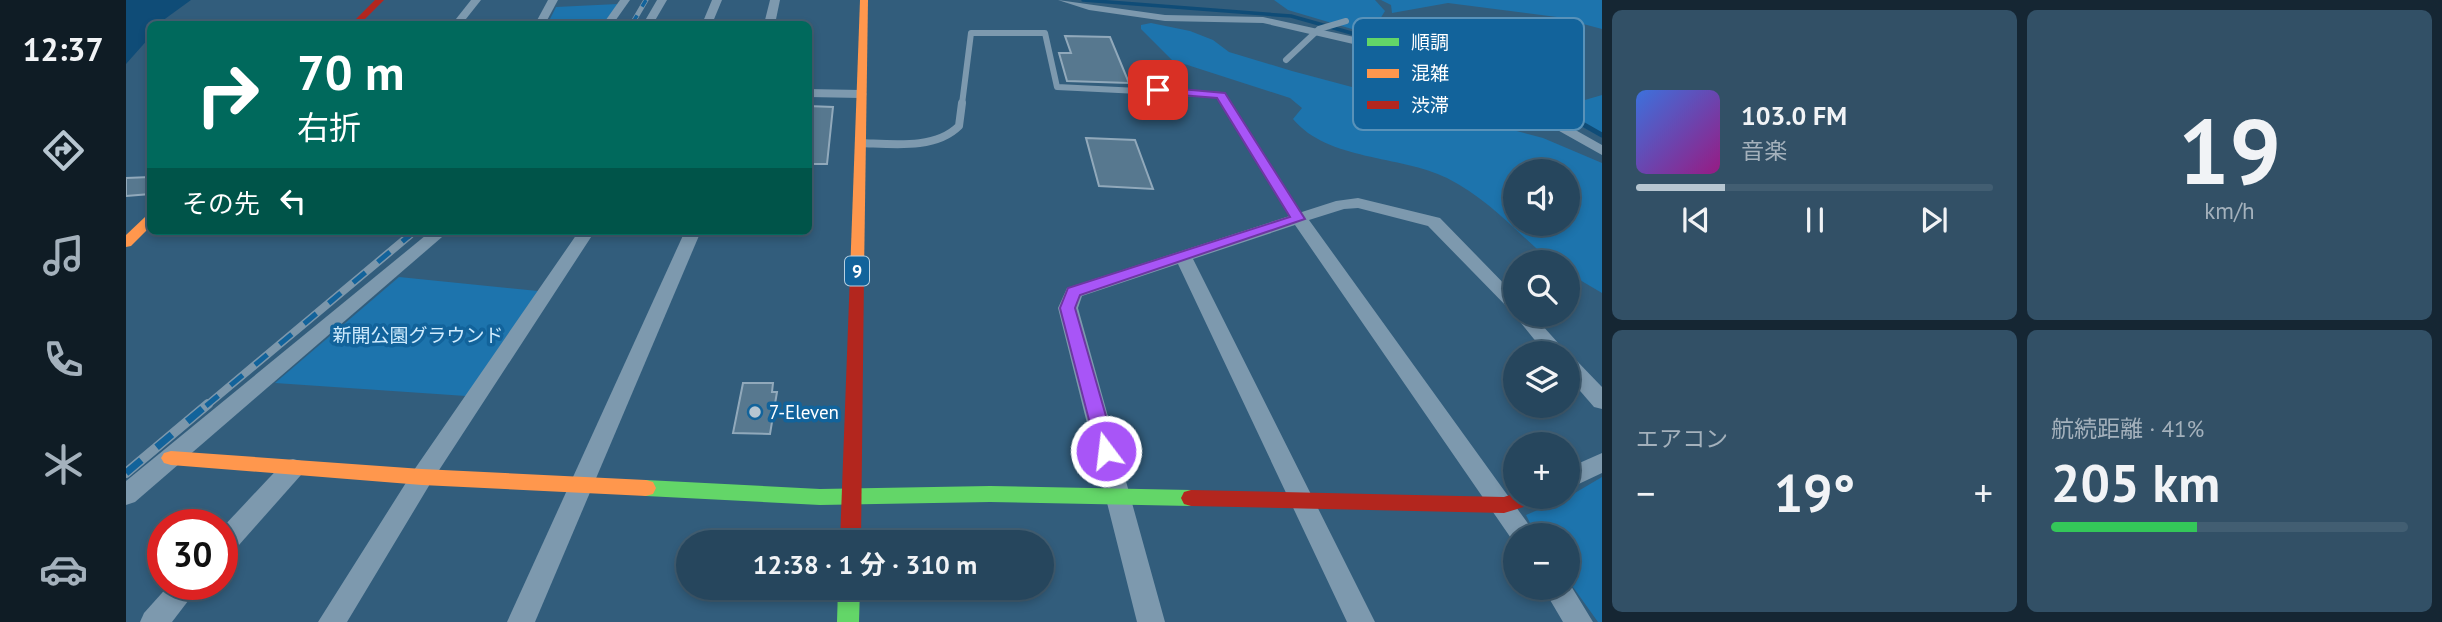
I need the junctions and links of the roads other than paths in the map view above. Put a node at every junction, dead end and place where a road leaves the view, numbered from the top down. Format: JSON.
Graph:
{"nodes":[{"id":1,"x":380,"y":0,"type":"edge"},
{"id":2,"x":476,"y":0,"type":"edge"},
{"id":3,"x":553,"y":0,"type":"edge"},
{"id":4,"x":625,"y":0,"type":"edge"},
{"id":5,"x":662,"y":0,"type":"edge"},
{"id":6,"x":717,"y":0,"type":"edge"},
{"id":7,"x":775,"y":0,"type":"edge"},
{"id":8,"x":864,"y":0,"type":"edge"},
{"id":9,"x":1063,"y":0,"type":"edge"},
{"id":10,"x":358,"y":21,"type":"edge"},
{"id":11,"x":459,"y":21,"type":"edge"},
{"id":12,"x":542,"y":21,"type":"edge"},
{"id":13,"x":610,"y":21,"type":"edge"},
{"id":14,"x":650,"y":21,"type":"edge"},
{"id":15,"x":709,"y":21,"type":"edge"},
{"id":16,"x":771,"y":21,"type":"edge"},
{"id":17,"x":1346,"y":22,"type":"dead end"},
{"id":18,"x":1317,"y":28,"type":"junction"},
{"id":19,"x":1353,"y":39,"type":"edge"},
{"id":20,"x":1286,"y":60,"type":"dead end"},
{"id":21,"x":812,"y":93,"type":"edge"},
{"id":22,"x":860,"y":94,"type":"junction"},
{"id":23,"x":1564,"y":130,"type":"edge"},
{"id":24,"x":859,"y":143,"type":"junction"},
{"id":25,"x":1602,"y":151,"type":"edge"},
{"id":26,"x":1298,"y":219,"type":"junction"},
{"id":27,"x":147,"y":223,"type":"edge"},
{"id":28,"x":435,"y":235,"type":"edge"},
{"id":29,"x":584,"y":235,"type":"edge"},
{"id":30,"x":691,"y":235,"type":"edge"},
{"id":31,"x":126,"y":243,"type":"edge"},
{"id":32,"x":1183,"y":258,"type":"junction"},
{"id":33,"x":1503,"y":294,"type":"edge"},
{"id":34,"x":1533,"y":327,"type":"edge"},
{"id":35,"x":1546,"y":341,"type":"edge"},
{"id":36,"x":1580,"y":377,"type":"edge"},
{"id":37,"x":1602,"y":401,"type":"edge"},
{"id":38,"x":171,"y":458,"type":"junction"},
{"id":39,"x":1602,"y":462,"type":"edge"},
{"id":40,"x":293,"y":468,"type":"junction"},
{"id":41,"x":1580,"y":473,"type":"edge"},
{"id":42,"x":422,"y":477,"type":"junction"},
{"id":43,"x":583,"y":484,"type":"junction"},
{"id":44,"x":852,"y":494,"type":"junction"},
{"id":45,"x":126,"y":495,"type":"edge"},
{"id":46,"x":1119,"y":498,"type":"junction"},
{"id":47,"x":1301,"y":499,"type":"junction"},
{"id":48,"x":1503,"y":504,"type":"edge"},
{"id":49,"x":1503,"y":505,"type":"edge"},
{"id":50,"x":238,"y":528,"type":"edge"},
{"id":51,"x":850,"y":530,"type":"edge"},
{"id":52,"x":174,"y":600,"type":"edge"},
{"id":53,"x":849,"y":600,"type":"edge"},
{"id":54,"x":1565,"y":600,"type":"edge"},
{"id":55,"x":154,"y":622,"type":"edge"},
{"id":56,"x":332,"y":622,"type":"edge"},
{"id":57,"x":521,"y":622,"type":"edge"},
{"id":58,"x":848,"y":622,"type":"edge"},
{"id":59,"x":1151,"y":622,"type":"edge"},
{"id":60,"x":1361,"y":622,"type":"edge"},
{"id":61,"x":1579,"y":622,"type":"edge"}],
"edges":[{"from":1,"to":10,"type":"main road"},
{"from":2,"to":11,"type":"street"},
{"from":3,"to":12,"type":"street"},
{"from":4,"to":13,"type":"street"},
{"from":5,"to":14,"type":"street"},
{"from":6,"to":15,"type":"street"},
{"from":7,"to":16,"type":"street"},
{"from":8,"to":22,"type":"main road","number":"9"},
{"from":9,"to":18,"type":"street"},
{"from":17,"to":18,"type":"lane"},
{"from":18,"to":19,"type":"street"},
{"from":18,"to":20,"type":"lane"},
{"from":21,"to":22,"type":"street"},
{"from":22,"to":24,"type":"main road","number":"9"},
{"from":23,"to":25,"type":"street"},
{"from":24,"to":26,"type":"lane"},
{"from":24,"to":44,"type":"main road","number":"9"},
{"from":26,"to":32,"type":"street"},
{"from":26,"to":33,"type":"street"},
{"from":26,"to":48,"type":"street"},
{"from":27,"to":31,"type":"main road"},
{"from":28,"to":38,"type":"street"},
{"from":29,"to":42,"type":"street"},
{"from":30,"to":43,"type":"street"},
{"from":32,"to":46,"type":"street"},
{"from":32,"to":47,"type":"street"},
{"from":34,"to":35,"type":"street"},
{"from":36,"to":37,"type":"street"},
{"from":38,"to":40,"type":"main road"},
{"from":38,"to":45,"type":"street"},
{"from":39,"to":41,"type":"street"},
{"from":40,"to":42,"type":"main road"},
{"from":40,"to":50,"type":"street"},
{"from":42,"to":43,"type":"main road"},
{"from":42,"to":56,"type":"street"},
{"from":43,"to":44,"type":"main road"},
{"from":43,"to":57,"type":"street"},
{"from":44,"to":46,"type":"main road"},
{"from":44,"to":51,"type":"main road","number":"9"},
{"from":46,"to":47,"type":"main road"},
{"from":46,"to":59,"type":"street"},
{"from":47,"to":49,"type":"main road"},
{"from":47,"to":60,"type":"street"},
{"from":52,"to":55,"type":"street"},
{"from":53,"to":58,"type":"main road"},
{"from":54,"to":61,"type":"street"}]}
